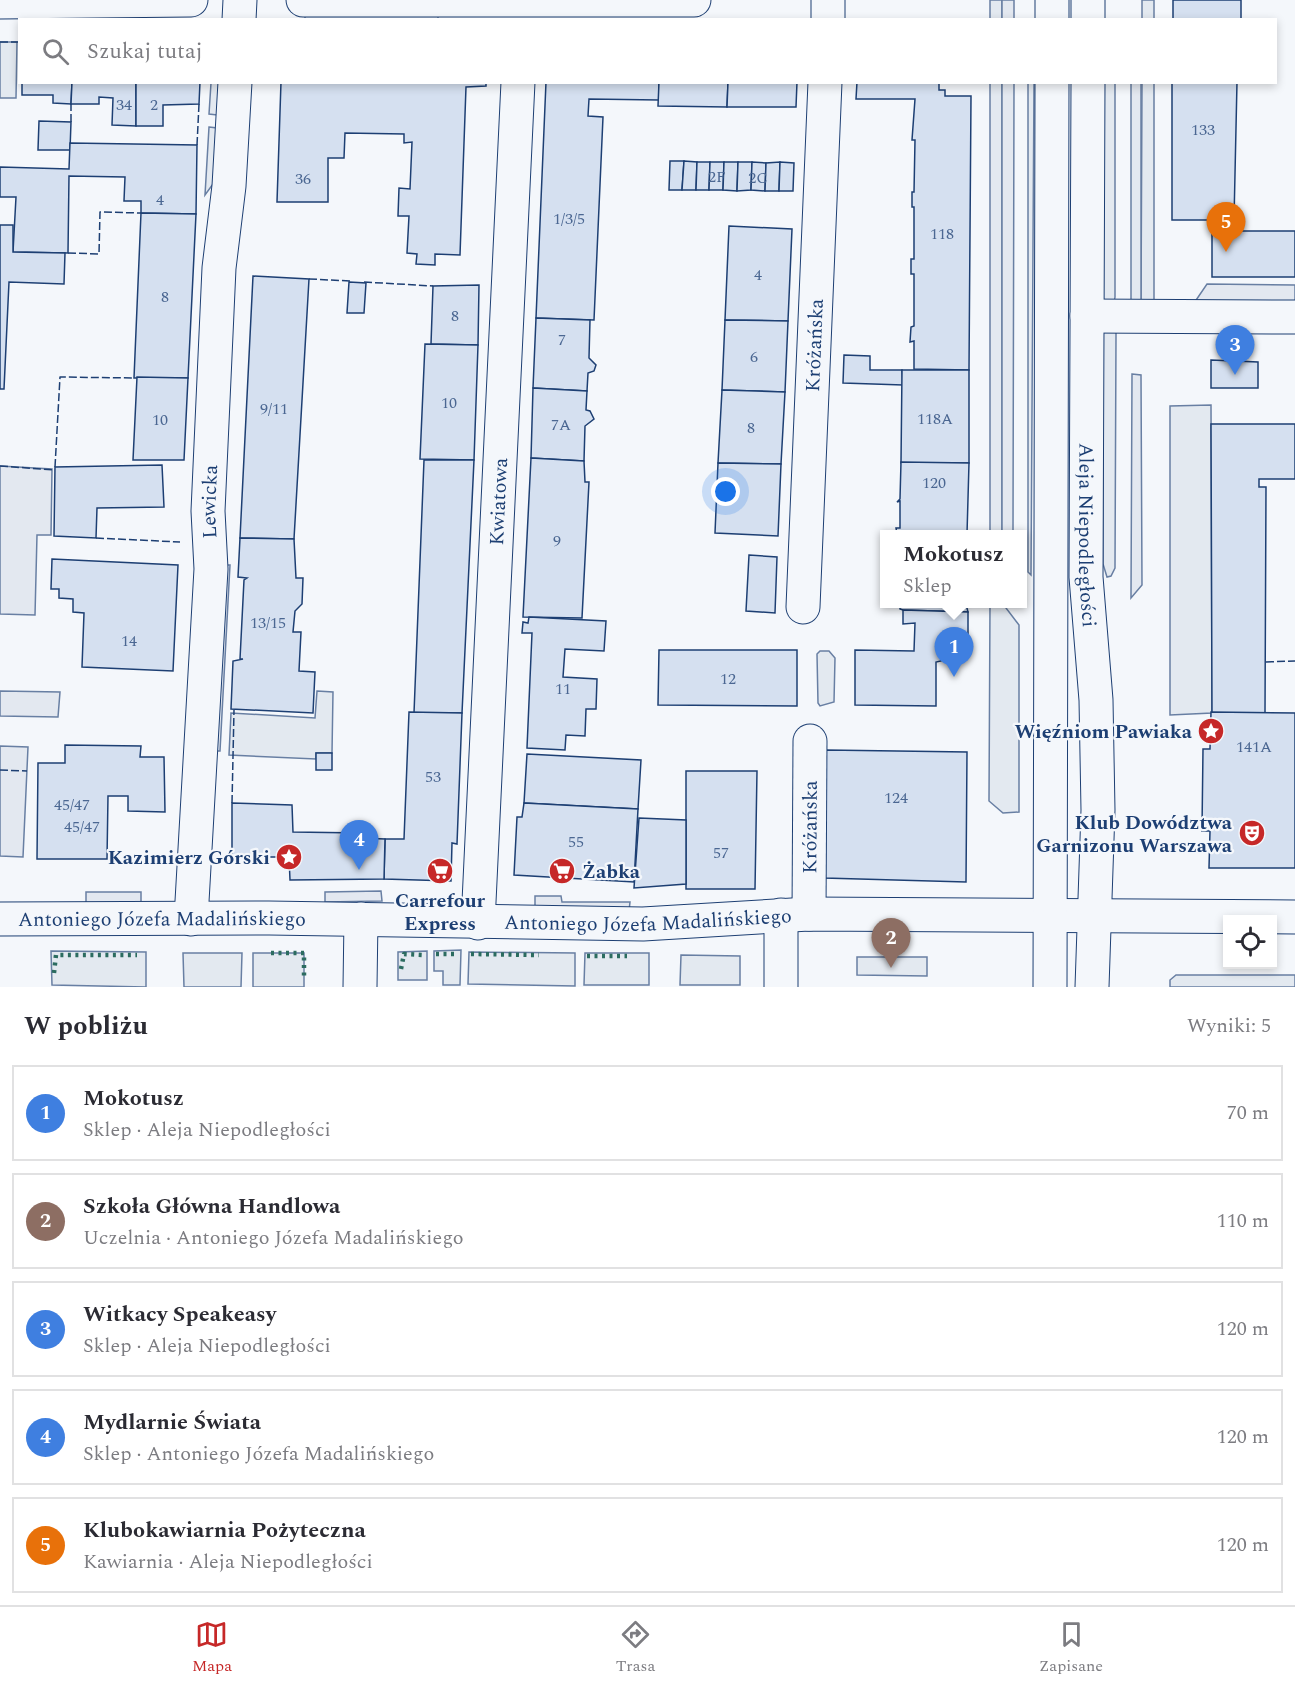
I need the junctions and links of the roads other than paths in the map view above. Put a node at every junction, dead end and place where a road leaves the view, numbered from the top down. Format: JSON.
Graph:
{"nodes":[{"id":1,"x":191,"y":0,"type":"edge"},
{"id":2,"x":240,"y":0,"type":"edge"},
{"id":3,"x":303,"y":0,"type":"edge"},
{"id":4,"x":694,"y":0,"type":"edge"},
{"id":5,"x":828,"y":0,"type":"edge"},
{"id":6,"x":1052,"y":0,"type":"edge"},
{"id":7,"x":1088,"y":0,"type":"edge"},
{"id":8,"x":0,"y":2,"type":"edge"},
{"id":9,"x":521,"y":11,"type":"edge"},
{"id":10,"x":239,"y":18,"type":"edge"},
{"id":11,"x":828,"y":18,"type":"edge"},
{"id":12,"x":1052,"y":18,"type":"edge"},
{"id":13,"x":1088,"y":18,"type":"edge"},
{"id":14,"x":235,"y":84,"type":"edge"},
{"id":15,"x":518,"y":84,"type":"edge"},
{"id":16,"x":825,"y":84,"type":"edge"},
{"id":17,"x":1052,"y":84,"type":"edge"},
{"id":18,"x":1088,"y":84,"type":"edge"},
{"id":19,"x":1087,"y":316,"type":"junction"},
{"id":20,"x":1295,"y":317,"type":"edge"},
{"id":21,"x":803,"y":607,"type":"dead end"},
{"id":22,"x":810,"y":741,"type":"dead end"},
{"id":23,"x":795,"y":915,"type":"junction"},
{"id":24,"x":1050,"y":915,"type":"junction"},
{"id":25,"x":1095,"y":915,"type":"junction"},
{"id":26,"x":1295,"y":916,"type":"edge"},
{"id":27,"x":0,"y":919,"type":"edge"},
{"id":28,"x":191,"y":919,"type":"junction"},
{"id":29,"x":361,"y":919,"type":"junction"},
{"id":30,"x":478,"y":923,"type":"junction"},
{"id":31,"x":360,"y":987,"type":"edge"},
{"id":32,"x":781,"y":987,"type":"edge"},
{"id":33,"x":1050,"y":987,"type":"edge"},
{"id":34,"x":1092,"y":987,"type":"edge"}],
"edges":[{"from":1,"to":8,"type":"street"},
{"from":2,"to":10,"type":"street"},
{"from":3,"to":9,"type":"street"},
{"from":4,"to":9,"type":"street"},
{"from":5,"to":11,"type":"street"},
{"from":6,"to":12,"type":"street"},
{"from":7,"to":13,"type":"street"},
{"from":14,"to":28,"type":"street","name":"Lewicka"},
{"from":15,"to":30,"type":"street","name":"Kwiatowa"},
{"from":16,"to":21,"type":"street","name":"Króżańska"},
{"from":17,"to":24,"type":"street","name":"Aleja Niepodległości"},
{"from":18,"to":19,"type":"street","name":"Aleja Niepodległości"},
{"from":19,"to":20,"type":"street"},
{"from":19,"to":25,"type":"street","name":"Aleja Niepodległości"},
{"from":22,"to":23,"type":"street","name":"Króżańska"},
{"from":23,"to":24,"type":"street","name":"Antoniego Józefa Madalińskiego"},
{"from":23,"to":30,"type":"street","name":"Antoniego Józefa Madalińskiego"},
{"from":23,"to":32,"type":"street","name":"Króżańska"},
{"from":24,"to":25,"type":"street","name":"Antoniego Józefa Madalińskiego"},
{"from":24,"to":33,"type":"street","name":"Aleja Niepodległości"},
{"from":25,"to":26,"type":"street","name":"Antoniego Józefa Madalińskiego"},
{"from":25,"to":34,"type":"street","name":"Aleja Niepodległości"},
{"from":27,"to":28,"type":"street","name":"Antoniego Józefa Madalińskiego"},
{"from":28,"to":29,"type":"street","name":"Antoniego Józefa Madalińskiego"},
{"from":29,"to":30,"type":"street","name":"Antoniego Józefa Madalińskiego"},
{"from":29,"to":31,"type":"street"}]}
